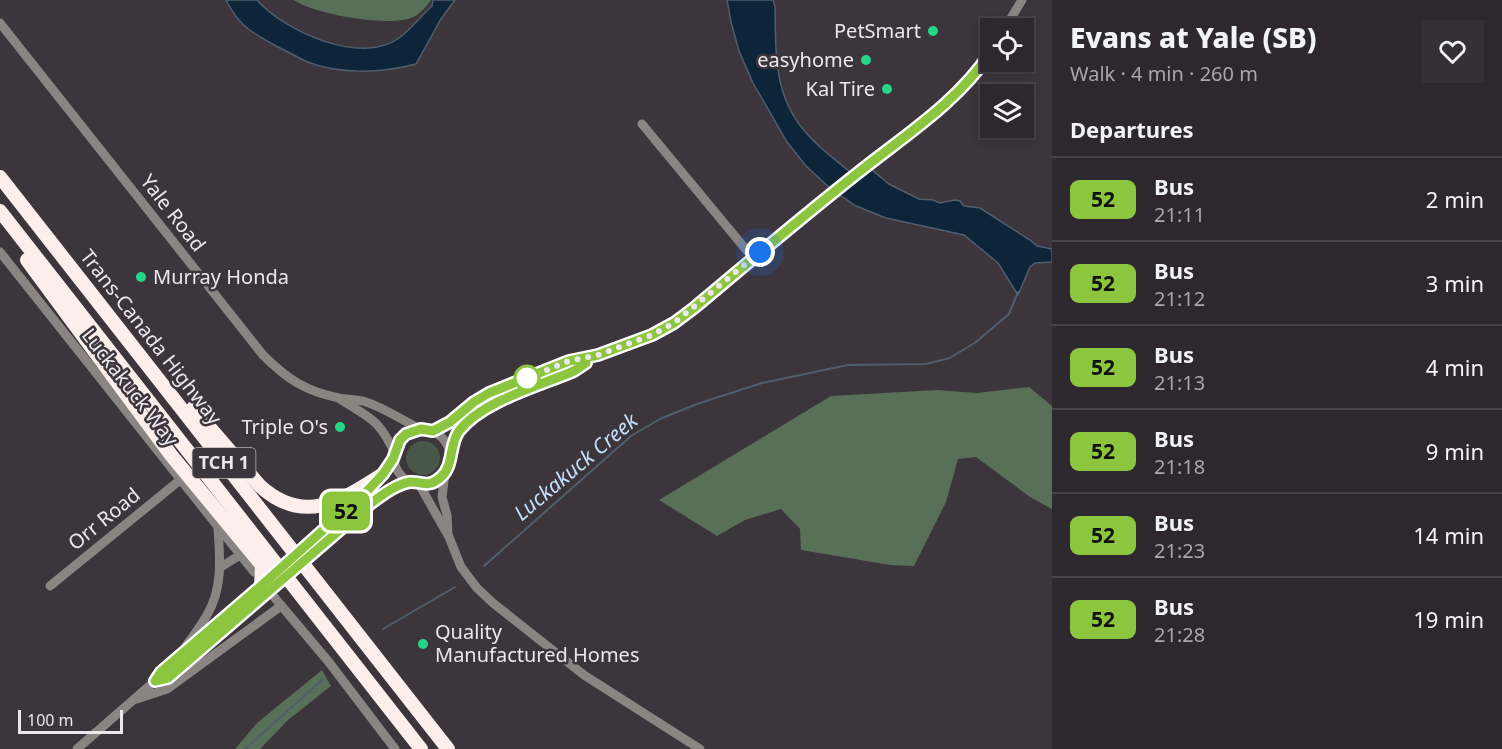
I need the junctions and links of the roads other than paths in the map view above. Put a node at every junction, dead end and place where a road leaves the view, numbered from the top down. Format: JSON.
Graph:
{"nodes":[{"id":1,"x":1022,"y":0,"type":"edge"},
{"id":2,"x":1011,"y":18,"type":"edge"},
{"id":3,"x":0,"y":24,"type":"edge"},
{"id":4,"x":980,"y":65,"type":"edge"},
{"id":5,"x":642,"y":124,"type":"dead end"},
{"id":6,"x":0,"y":177,"type":"edge"},
{"id":7,"x":0,"y":211,"type":"edge"},
{"id":8,"x":17,"y":232,"type":"junction"},
{"id":9,"x":0,"y":252,"type":"edge"},
{"id":10,"x":753,"y":258,"type":"junction"},
{"id":11,"x":88,"y":288,"type":"junction"},
{"id":12,"x":598,"y":355,"type":"junction"},
{"id":13,"x":338,"y":398,"type":"junction"},
{"id":14,"x":421,"y":429,"type":"junction"},
{"id":15,"x":433,"y":431,"type":"junction"},
{"id":16,"x":395,"y":454,"type":"junction"},
{"id":17,"x":450,"y":454,"type":"junction"},
{"id":18,"x":445,"y":473,"type":"junction"},
{"id":19,"x":383,"y":474,"type":"junction"},
{"id":20,"x":180,"y":480,"type":"junction"},
{"id":21,"x":415,"y":483,"type":"junction"},
{"id":22,"x":218,"y":527,"type":"junction"},
{"id":23,"x":448,"y":537,"type":"junction"},
{"id":24,"x":322,"y":538,"type":"junction"},
{"id":25,"x":240,"y":555,"type":"junction"},
{"id":26,"x":221,"y":567,"type":"junction"},
{"id":27,"x":258,"y":569,"type":"junction"},
{"id":28,"x":275,"y":580,"type":"junction"},
{"id":29,"x":50,"y":586,"type":"dead end"},
{"id":30,"x":261,"y":586,"type":"junction"},
{"id":31,"x":274,"y":597,"type":"dead end"},
{"id":32,"x":253,"y":599,"type":"junction"},
{"id":33,"x":281,"y":606,"type":"junction"},
{"id":34,"x":180,"y":656,"type":"junction"},
{"id":35,"x":155,"y":681,"type":"junction"},
{"id":36,"x":132,"y":701,"type":"junction"},
{"id":37,"x":77,"y":749,"type":"edge"},
{"id":38,"x":395,"y":749,"type":"edge"},
{"id":39,"x":421,"y":749,"type":"edge"},
{"id":40,"x":448,"y":749,"type":"edge"},
{"id":41,"x":700,"y":749,"type":"edge"}],
"edges":[{"from":1,"to":2,"type":"street"},
{"from":3,"to":13,"type":"street","name":"Yale Road"},
{"from":4,"to":10,"type":"street"},
{"from":5,"to":10,"type":"street"},
{"from":6,"to":11,"type":"highway","name":"Trans-Canada Highway","number":"TCH 1"},
{"from":7,"to":8,"type":"highway","name":"Trans-Canada Highway","number":"TCH 1"},
{"from":8,"to":27,"type":"highway"},
{"from":8,"to":39,"type":"highway","name":"Trans-Canada Highway","number":"TCH 1"},
{"from":9,"to":20,"type":"street","name":"Luckakuck Way"},
{"from":10,"to":12,"type":"street"},
{"from":11,"to":19,"type":"highway"},
{"from":11,"to":40,"type":"highway","name":"Trans-Canada Highway","number":"TCH 1"},
{"from":12,"to":15,"type":"street"},
{"from":12,"to":17,"type":"street"},
{"from":13,"to":14,"type":"street","name":"Yale Road"},
{"from":13,"to":16,"type":"street","name":"Yale Road"},
{"from":14,"to":15,"type":"street"},
{"from":14,"to":16,"type":"street"},
{"from":15,"to":17,"type":"street"},
{"from":16,"to":19,"type":"street"},
{"from":16,"to":21,"type":"street"},
{"from":17,"to":18,"type":"street"},
{"from":18,"to":21,"type":"street"},
{"from":18,"to":23,"type":"street"},
{"from":19,"to":24,"type":"street"},
{"from":20,"to":22,"type":"street","name":"Luckakuck Way"},
{"from":20,"to":29,"type":"street","name":"Orr Road"},
{"from":21,"to":23,"type":"street"},
{"from":21,"to":24,"type":"street"},
{"from":22,"to":25,"type":"street","name":"Luckakuck Way"},
{"from":22,"to":26,"type":"street"},
{"from":23,"to":41,"type":"street"},
{"from":24,"to":28,"type":"street","bridge":true},
{"from":25,"to":26,"type":"street"},
{"from":25,"to":27,"type":"street","name":"Luckakuck Way"},
{"from":26,"to":34,"type":"street"},
{"from":27,"to":28,"type":"highway","bridge":true},
{"from":27,"to":30,"type":"highway","bridge":true},
{"from":28,"to":30,"type":"street","bridge":true},
{"from":28,"to":32,"type":"street","bridge":true},
{"from":30,"to":32,"type":"street"},
{"from":31,"to":33,"type":"street"},
{"from":32,"to":34,"type":"street"},
{"from":32,"to":35,"type":"street"},
{"from":33,"to":36,"type":"street"},
{"from":33,"to":38,"type":"street"},
{"from":34,"to":35,"type":"street"},
{"from":35,"to":36,"type":"street"},
{"from":36,"to":37,"type":"street"}]}
